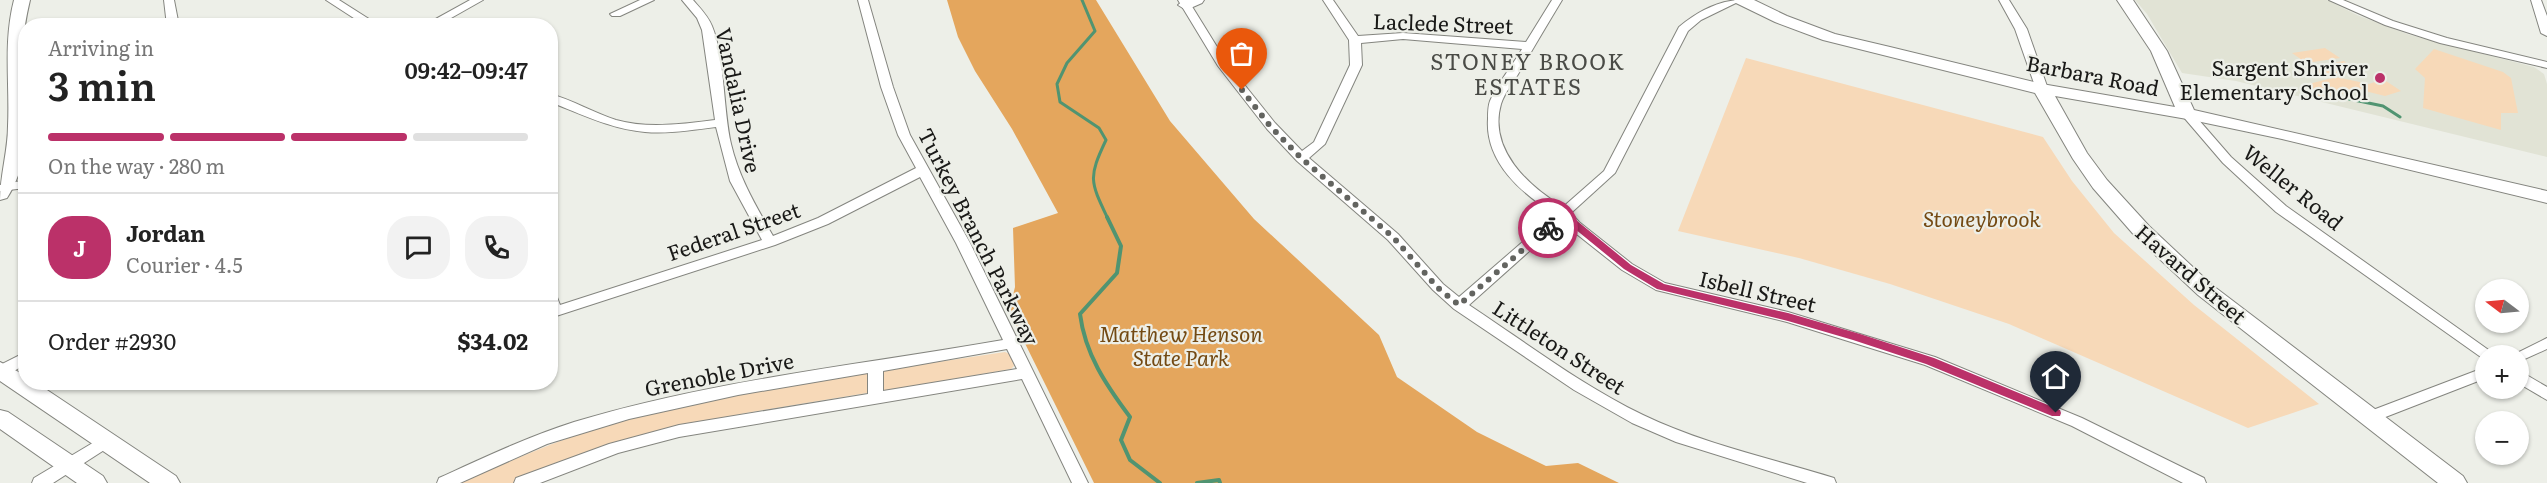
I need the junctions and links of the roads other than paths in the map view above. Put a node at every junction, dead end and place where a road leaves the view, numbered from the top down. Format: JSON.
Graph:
{"nodes":[{"id":1,"x":22,"y":0,"type":"edge"},
{"id":2,"x":169,"y":0,"type":"edge"},
{"id":3,"x":331,"y":0,"type":"edge"},
{"id":4,"x":478,"y":0,"type":"edge"},
{"id":5,"x":649,"y":0,"type":"edge"},
{"id":6,"x":687,"y":0,"type":"edge"},
{"id":7,"x":863,"y":0,"type":"edge"},
{"id":8,"x":1328,"y":0,"type":"edge"},
{"id":9,"x":1557,"y":0,"type":"edge"},
{"id":10,"x":1737,"y":0,"type":"edge"},
{"id":11,"x":1742,"y":0,"type":"edge"},
{"id":12,"x":2004,"y":0,"type":"edge"},
{"id":13,"x":2125,"y":0,"type":"edge"},
{"id":14,"x":2334,"y":0,"type":"edge"},
{"id":15,"x":2536,"y":0,"type":"edge"},
{"id":16,"x":1188,"y":2,"type":"edge"},
{"id":17,"x":616,"y":14,"type":"dead end"},
{"id":18,"x":172,"y":18,"type":"edge"},
{"id":19,"x":361,"y":18,"type":"edge"},
{"id":20,"x":443,"y":18,"type":"edge"},
{"id":21,"x":2547,"y":33,"type":"edge"},
{"id":22,"x":1355,"y":40,"type":"junction"},
{"id":23,"x":1528,"y":46,"type":"junction"},
{"id":24,"x":2547,"y":64,"type":"edge"},
{"id":25,"x":2042,"y":89,"type":"junction"},
{"id":26,"x":558,"y":100,"type":"edge"},
{"id":27,"x":2187,"y":114,"type":"junction"},
{"id":28,"x":721,"y":123,"type":"junction"},
{"id":29,"x":1301,"y":158,"type":"junction"},
{"id":30,"x":921,"y":171,"type":"junction"},
{"id":31,"x":18,"y":186,"type":"edge"},
{"id":32,"x":2,"y":191,"type":"edge"},
{"id":33,"x":2547,"y":196,"type":"edge"},
{"id":34,"x":1565,"y":214,"type":"junction"},
{"id":35,"x":770,"y":242,"type":"junction"},
{"id":36,"x":1459,"y":305,"type":"junction"},
{"id":37,"x":558,"y":310,"type":"edge"},
{"id":38,"x":1013,"y":343,"type":"junction"},
{"id":39,"x":2547,"y":343,"type":"edge"},
{"id":40,"x":2475,"y":345,"type":"edge"},
{"id":41,"x":2529,"y":352,"type":"edge"},
{"id":42,"x":18,"y":361,"type":"edge"},
{"id":43,"x":875,"y":366,"type":"junction"},
{"id":44,"x":1,"y":371,"type":"edge"},
{"id":45,"x":1027,"y":373,"type":"junction"},
{"id":46,"x":2475,"y":376,"type":"edge"},
{"id":47,"x":18,"y":382,"type":"edge"},
{"id":48,"x":2529,"y":382,"type":"edge"},
{"id":49,"x":30,"y":390,"type":"edge"},
{"id":50,"x":2547,"y":394,"type":"edge"},
{"id":51,"x":876,"y":398,"type":"junction"},
{"id":52,"x":2370,"y":417,"type":"junction"},
{"id":53,"x":0,"y":418,"type":"edge"},
{"id":54,"x":106,"y":441,"type":"junction"},
{"id":55,"x":68,"y":466,"type":"junction"},
{"id":56,"x":40,"y":483,"type":"edge"},
{"id":57,"x":95,"y":483,"type":"edge"},
{"id":58,"x":168,"y":483,"type":"edge"},
{"id":59,"x":445,"y":483,"type":"edge"},
{"id":60,"x":522,"y":483,"type":"edge"},
{"id":61,"x":1080,"y":483,"type":"edge"},
{"id":62,"x":1827,"y":483,"type":"edge"},
{"id":63,"x":2198,"y":483,"type":"edge"},
{"id":64,"x":2455,"y":483,"type":"edge"}],
"edges":[{"from":1,"to":32,"type":"street"},
{"from":2,"to":18,"type":"street"},
{"from":3,"to":19,"type":"street"},
{"from":4,"to":20,"type":"street"},
{"from":5,"to":17,"type":"street"},
{"from":6,"to":28,"type":"street","name":"Vandalia Drive"},
{"from":7,"to":30,"type":"street","name":"Turkey Branch Parkway"},
{"from":8,"to":22,"type":"street"},
{"from":9,"to":23,"type":"street","name":"Isbell Street"},
{"from":10,"to":34,"type":"street"},
{"from":11,"to":25,"type":"street","name":"Barbara Road"},
{"from":12,"to":25,"type":"street","name":"Havard Street"},
{"from":13,"to":27,"type":"street","name":"Weller Road"},
{"from":14,"to":24,"type":"street"},
{"from":15,"to":21,"type":"street"},
{"from":16,"to":29,"type":"street","name":"Littleton Street"},
{"from":22,"to":23,"type":"street","name":"Laclede Street"},
{"from":22,"to":29,"type":"street"},
{"from":23,"to":34,"type":"street","name":"Isbell Street"},
{"from":25,"to":27,"type":"street","name":"Barbara Road"},
{"from":25,"to":52,"type":"street","name":"Havard Street"},
{"from":26,"to":28,"type":"street"},
{"from":27,"to":33,"type":"street","name":"Barbara Road"},
{"from":27,"to":40,"type":"street","name":"Weller Road"},
{"from":28,"to":35,"type":"street","name":"Vandalia Drive"},
{"from":29,"to":36,"type":"street","name":"Littleton Street"},
{"from":30,"to":35,"type":"street","name":"Federal Street"},
{"from":30,"to":38,"type":"street","name":"Turkey Branch Parkway"},
{"from":31,"to":32,"type":"street"},
{"from":34,"to":36,"type":"street"},
{"from":34,"to":63,"type":"street","name":"Isbell Street"},
{"from":35,"to":37,"type":"street","name":"Federal Street"},
{"from":36,"to":62,"type":"street","name":"Littleton Street"},
{"from":38,"to":43,"type":"street","name":"Grenoble Drive"},
{"from":38,"to":45,"type":"street","name":"Turkey Branch Parkway"},
{"from":39,"to":41,"type":"street"},
{"from":42,"to":44,"type":"street"},
{"from":43,"to":51,"type":"street"},
{"from":43,"to":59,"type":"street","name":"Grenoble Drive"},
{"from":44,"to":47,"type":"street"},
{"from":45,"to":51,"type":"street"},
{"from":45,"to":61,"type":"street","name":"Turkey Branch Parkway"},
{"from":46,"to":52,"type":"street"},
{"from":48,"to":50,"type":"street"},
{"from":49,"to":54,"type":"street"},
{"from":51,"to":60,"type":"street"},
{"from":52,"to":64,"type":"street","name":"Havard Street"},
{"from":53,"to":55,"type":"street"},
{"from":54,"to":55,"type":"street"},
{"from":54,"to":58,"type":"street"},
{"from":55,"to":56,"type":"street"},
{"from":55,"to":57,"type":"street"}]}
